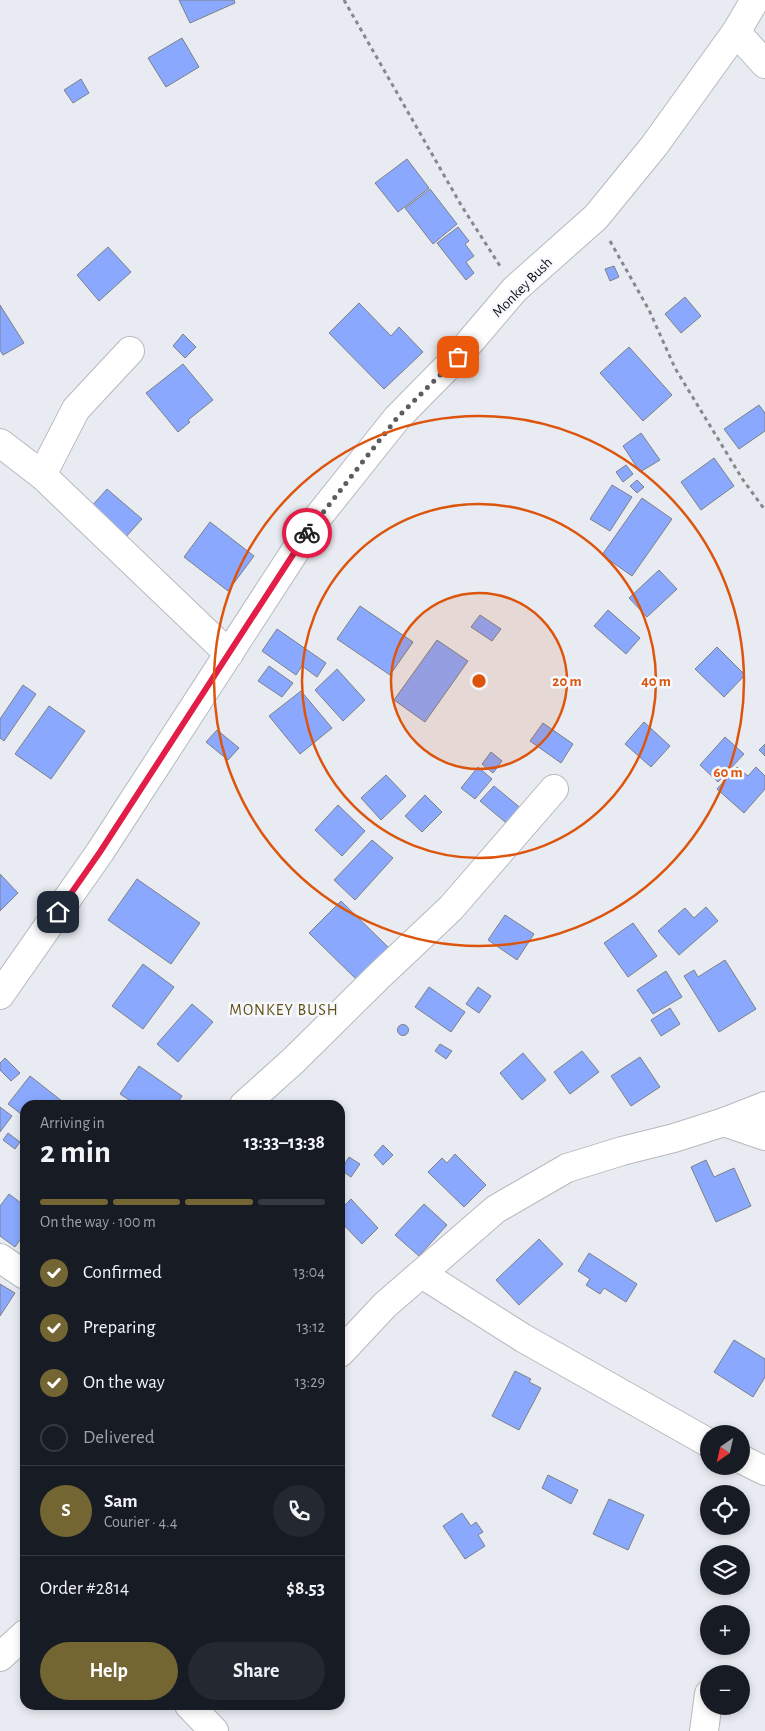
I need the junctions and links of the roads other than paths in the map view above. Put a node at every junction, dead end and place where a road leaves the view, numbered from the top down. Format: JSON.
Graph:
{"nodes":[{"id":1,"x":755,"y":0,"type":"edge"},
{"id":2,"x":736,"y":32,"type":"junction"},
{"id":3,"x":765,"y":64,"type":"edge"},
{"id":4,"x":130,"y":351,"type":"dead end"},
{"id":5,"x":0,"y":443,"type":"edge"},
{"id":6,"x":42,"y":474,"type":"junction"},
{"id":7,"x":229,"y":654,"type":"junction"},
{"id":8,"x":554,"y":789,"type":"dead end"},
{"id":9,"x":0,"y":995,"type":"edge"},
{"id":10,"x":250,"y":1100,"type":"edge"},
{"id":11,"x":765,"y":1106,"type":"edge"},
{"id":12,"x":724,"y":1122,"type":"junction"},
{"id":13,"x":765,"y":1136,"type":"edge"},
{"id":14,"x":0,"y":1258,"type":"edge"},
{"id":15,"x":20,"y":1272,"type":"edge"},
{"id":16,"x":422,"y":1274,"type":"junction"},
{"id":17,"x":345,"y":1348,"type":"edge"},
{"id":18,"x":700,"y":1438,"type":"edge"},
{"id":19,"x":750,"y":1464,"type":"edge"},
{"id":20,"x":765,"y":1471,"type":"edge"},
{"id":21,"x":20,"y":1639,"type":"edge"},
{"id":22,"x":0,"y":1657,"type":"edge"},
{"id":23,"x":194,"y":1710,"type":"edge"},
{"id":24,"x":706,"y":1715,"type":"edge"},
{"id":25,"x":214,"y":1731,"type":"edge"},
{"id":26,"x":704,"y":1731,"type":"edge"}],
"edges":[{"from":1,"to":2,"type":"street","name":"Monkey Bush"},
{"from":2,"to":3,"type":"street"},
{"from":2,"to":7,"type":"street","name":"Monkey Bush"},
{"from":4,"to":6,"type":"street"},
{"from":5,"to":6,"type":"street"},
{"from":6,"to":7,"type":"street"},
{"from":7,"to":9,"type":"street","name":"Monkey Bush"},
{"from":8,"to":10,"type":"street"},
{"from":11,"to":12,"type":"street"},
{"from":12,"to":13,"type":"street"},
{"from":12,"to":16,"type":"street"},
{"from":14,"to":15,"type":"street"},
{"from":16,"to":17,"type":"street"},
{"from":16,"to":18,"type":"street"},
{"from":19,"to":20,"type":"street"},
{"from":21,"to":22,"type":"street"},
{"from":23,"to":25,"type":"street"},
{"from":24,"to":26,"type":"street"}]}
